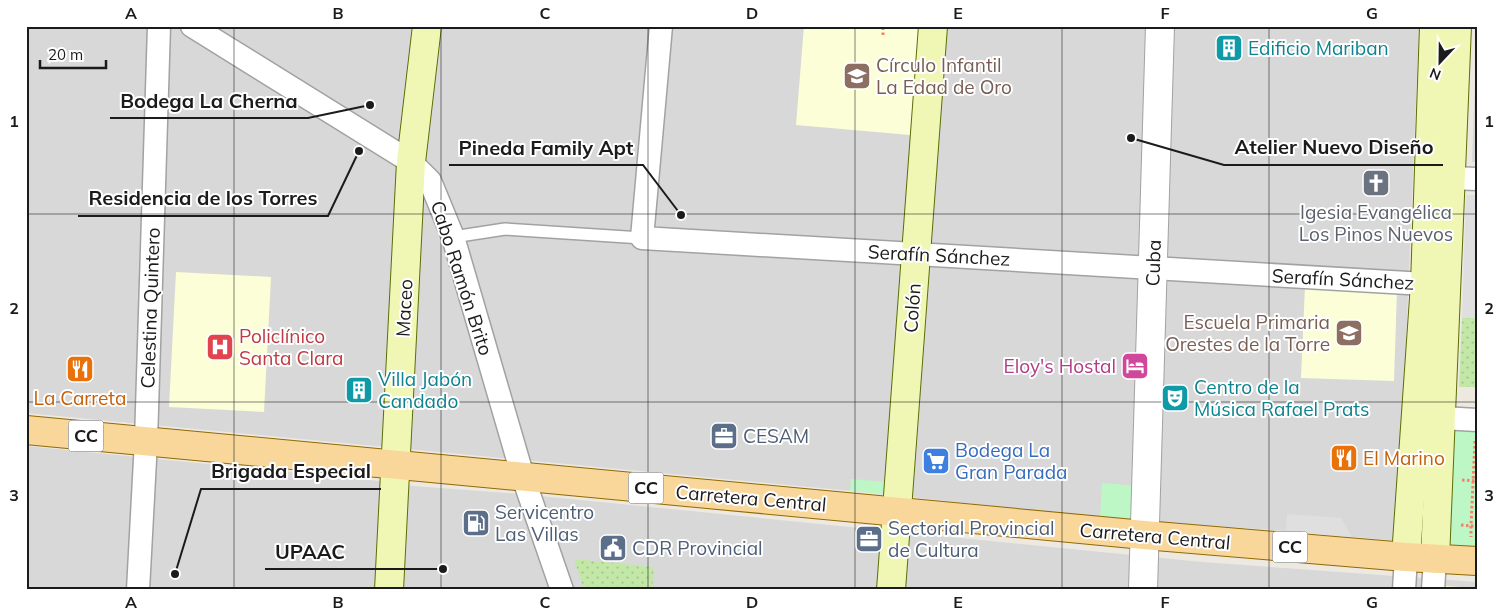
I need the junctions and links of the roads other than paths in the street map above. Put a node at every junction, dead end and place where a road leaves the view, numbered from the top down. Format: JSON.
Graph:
{"nodes":[{"id":1,"x":159,"y":26,"type":"edge"},
{"id":2,"x":192,"y":26,"type":"edge"},
{"id":3,"x":427,"y":26,"type":"edge"},
{"id":4,"x":661,"y":26,"type":"edge"},
{"id":5,"x":932,"y":26,"type":"edge"},
{"id":6,"x":1160,"y":26,"type":"edge"},
{"id":7,"x":1434,"y":26,"type":"edge"},
{"id":8,"x":1457,"y":26,"type":"edge"},
{"id":9,"x":411,"y":162,"type":"junction"},
{"id":10,"x":1464,"y":178,"type":"edge"},
{"id":11,"x":453,"y":237,"type":"junction"},
{"id":12,"x":642,"y":238,"type":"junction"},
{"id":13,"x":916,"y":254,"type":"junction"},
{"id":14,"x":1152,"y":268,"type":"junction"},
{"id":15,"x":1425,"y":284,"type":"junction"},
{"id":16,"x":1442,"y":418,"type":"junction"},
{"id":17,"x":1476,"y":428,"type":"edge"},
{"id":18,"x":26,"y":430,"type":"edge"},
{"id":19,"x":146,"y":441,"type":"junction"},
{"id":20,"x":396,"y":465,"type":"junction"},
{"id":21,"x":523,"y":477,"type":"junction"},
{"id":22,"x":896,"y":512,"type":"junction"},
{"id":23,"x":1144,"y":535,"type":"junction"},
{"id":24,"x":1406,"y":557,"type":"junction"},
{"id":25,"x":1435,"y":559,"type":"junction"},
{"id":26,"x":1477,"y":561,"type":"edge"},
{"id":27,"x":138,"y":590,"type":"edge"},
{"id":28,"x":389,"y":590,"type":"edge"},
{"id":29,"x":562,"y":590,"type":"edge"},
{"id":30,"x":891,"y":590,"type":"edge"},
{"id":31,"x":1143,"y":590,"type":"edge"},
{"id":32,"x":1404,"y":590,"type":"edge"},
{"id":33,"x":1433,"y":590,"type":"edge"}],
"edges":[{"from":1,"to":19,"type":"street","name":"Celestina Quintero"},
{"from":2,"to":9,"type":"street","name":"Cabo Ramón Brito"},
{"from":3,"to":9,"type":"main road","name":"Maceo"},
{"from":4,"to":12,"type":"street"},
{"from":5,"to":13,"type":"main road","name":"Colón"},
{"from":6,"to":14,"type":"street","name":"Cuba"},
{"from":7,"to":15,"type":"main road"},
{"from":8,"to":10,"type":"main road"},
{"from":9,"to":11,"type":"street","name":"Cabo Ramón Brito"},
{"from":9,"to":20,"type":"main road","name":"Maceo"},
{"from":10,"to":16,"type":"main road"},
{"from":11,"to":12,"type":"lane","name":"Serafín Sánchez"},
{"from":11,"to":21,"type":"street","name":"Cabo Ramón Brito"},
{"from":12,"to":13,"type":"street","name":"Serafín Sánchez"},
{"from":13,"to":14,"type":"street","name":"Serafín Sánchez"},
{"from":13,"to":22,"type":"main road","name":"Colón"},
{"from":14,"to":15,"type":"street","name":"Serafín Sánchez"},
{"from":14,"to":23,"type":"street","name":"Cuba"},
{"from":15,"to":24,"type":"main road"},
{"from":16,"to":17,"type":"street"},
{"from":16,"to":25,"type":"main road"},
{"from":18,"to":19,"type":"main road","name":"Carretera Central","number":"CC"},
{"from":19,"to":20,"type":"main road","name":"Carretera Central","number":"CC"},
{"from":19,"to":27,"type":"street","name":"Celestina Quintero"},
{"from":20,"to":21,"type":"main road","name":"Carretera Central","number":"CC"},
{"from":20,"to":28,"type":"main road","name":"Maceo"},
{"from":21,"to":22,"type":"main road","name":"Carretera Central","number":"CC"},
{"from":21,"to":29,"type":"street","name":"Cabo Ramón Brito"},
{"from":22,"to":23,"type":"main road","name":"Carretera Central","number":"CC"},
{"from":22,"to":30,"type":"main road","name":"Colón"},
{"from":23,"to":24,"type":"main road","name":"Carretera Central","number":"CC"},
{"from":23,"to":31,"type":"street","name":"Cuba"},
{"from":24,"to":25,"type":"main road","name":"Carretera Central","number":"CC"},
{"from":24,"to":32,"type":"street"},
{"from":25,"to":26,"type":"main road","name":"Carretera Central","number":"CC"},
{"from":25,"to":33,"type":"street"}]}
